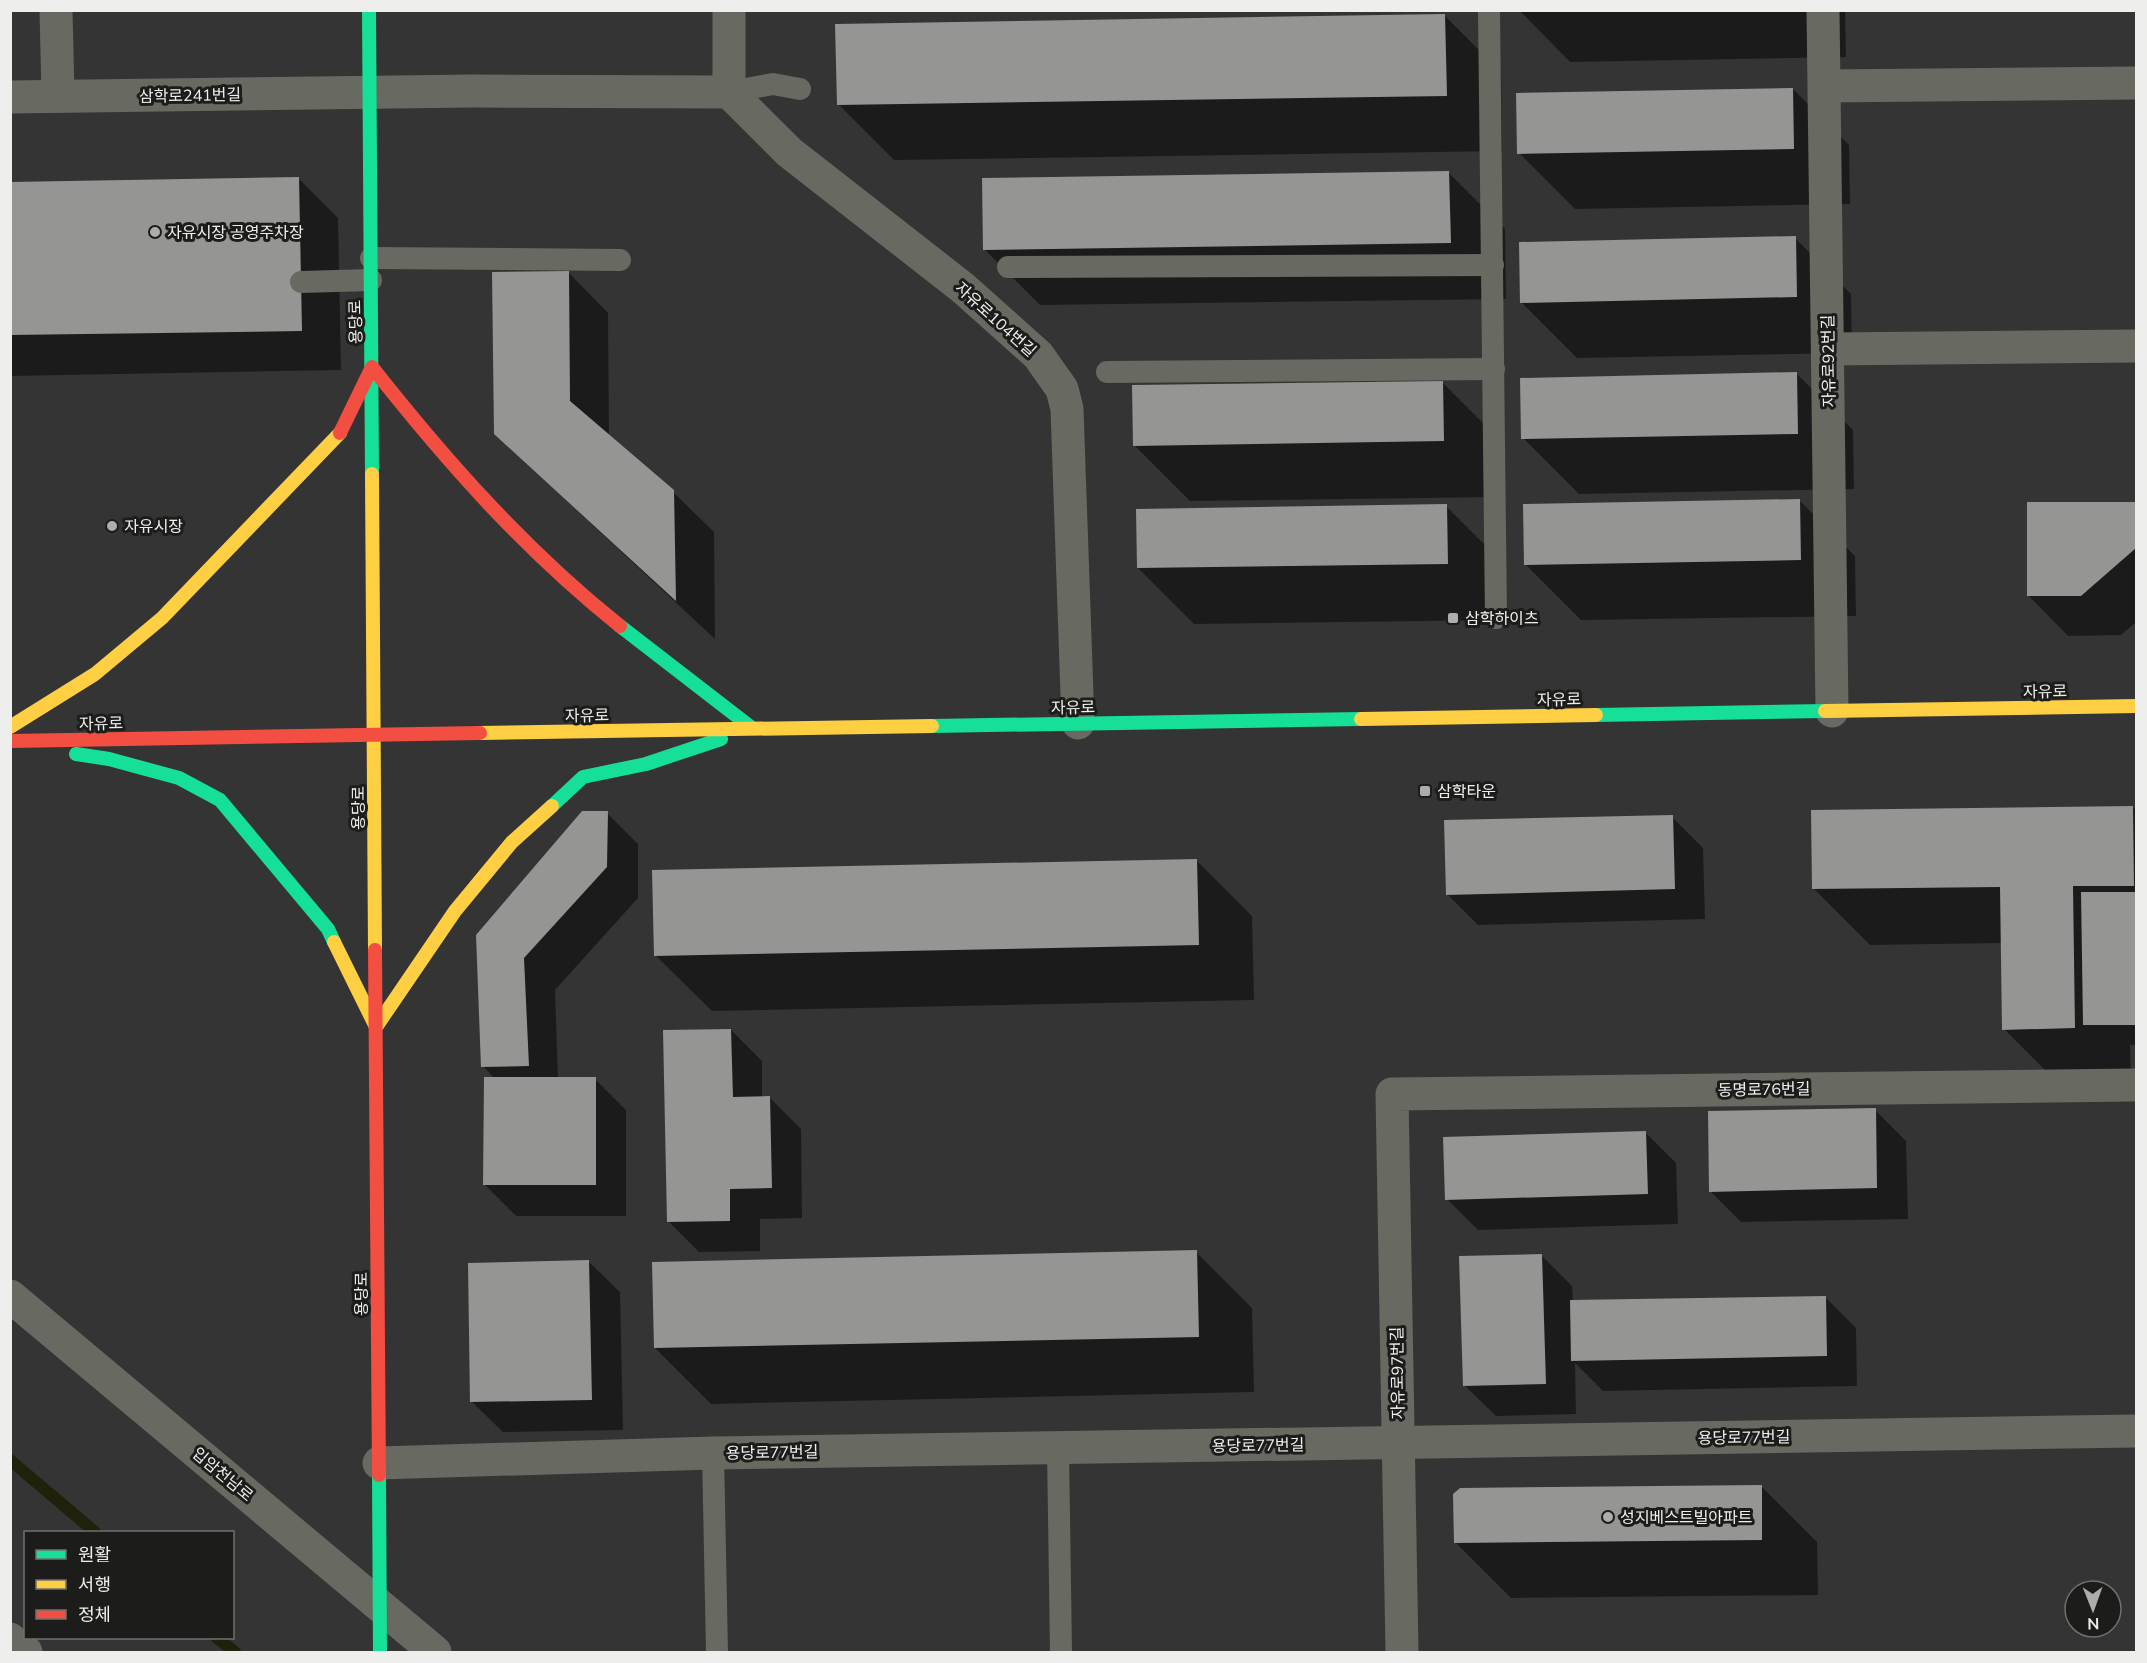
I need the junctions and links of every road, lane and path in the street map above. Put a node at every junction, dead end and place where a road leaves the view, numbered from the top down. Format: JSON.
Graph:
{"nodes":[{"id":1,"x":56,"y":10,"type":"edge"},
{"id":2,"x":369,"y":10,"type":"edge"},
{"id":3,"x":729,"y":10,"type":"edge"},
{"id":4,"x":1489,"y":10,"type":"edge"},
{"id":5,"x":1823,"y":10,"type":"edge"},
{"id":6,"x":2136,"y":83,"type":"edge"},
{"id":7,"x":1825,"y":86,"type":"junction"},
{"id":8,"x":800,"y":89,"type":"dead end"},
{"id":9,"x":729,"y":92,"type":"junction"},
{"id":10,"x":370,"y":93,"type":"junction"},
{"id":11,"x":58,"y":96,"type":"junction"},
{"id":12,"x":10,"y":97,"type":"edge"},
{"id":13,"x":620,"y":260,"type":"dead end"},
{"id":14,"x":1493,"y":265,"type":"junction"},
{"id":15,"x":1008,"y":267,"type":"dead end"},
{"id":16,"x":371,"y":269,"type":"junction"},
{"id":17,"x":301,"y":282,"type":"dead end"},
{"id":18,"x":2136,"y":346,"type":"edge"},
{"id":19,"x":1828,"y":349,"type":"junction"},
{"id":20,"x":372,"y":367,"type":"junction"},
{"id":21,"x":1494,"y":369,"type":"junction"},
{"id":22,"x":1107,"y":372,"type":"dead end"},
{"id":23,"x":1496,"y":618,"type":"dead end"},
{"id":24,"x":2136,"y":706,"type":"edge"},
{"id":25,"x":1832,"y":711,"type":"junction"},
{"id":26,"x":1078,"y":723,"type":"junction"},
{"id":27,"x":10,"y":727,"type":"edge"},
{"id":28,"x":752,"y":728,"type":"junction"},
{"id":29,"x":374,"y":735,"type":"junction"},
{"id":30,"x":10,"y":742,"type":"edge"},
{"id":31,"x":376,"y":1027,"type":"junction"},
{"id":32,"x":2136,"y":1085,"type":"edge"},
{"id":33,"x":1392,"y":1094,"type":"joint"},
{"id":34,"x":10,"y":1296,"type":"edge"},
{"id":35,"x":2136,"y":1431,"type":"edge"},
{"id":36,"x":1398,"y":1443,"type":"junction"},
{"id":37,"x":1058,"y":1448,"type":"junction"},
{"id":38,"x":713,"y":1453,"type":"junction"},
{"id":39,"x":379,"y":1462,"type":"junction"},
{"id":40,"x":380,"y":1605,"type":"junction"},
{"id":41,"x":10,"y":1639,"type":"edge"},
{"id":42,"x":26,"y":1653,"type":"edge"},
{"id":43,"x":381,"y":1653,"type":"edge"},
{"id":44,"x":435,"y":1653,"type":"edge"},
{"id":45,"x":717,"y":1653,"type":"edge"},
{"id":46,"x":1061,"y":1653,"type":"edge"},
{"id":47,"x":1402,"y":1653,"type":"edge"}],
"edges":[{"from":1,"to":11,"type":"street"},
{"from":2,"to":10,"type":"street","name":"용당로"},
{"from":3,"to":9,"type":"street"},
{"from":4,"to":14,"type":"lane"},
{"from":5,"to":7,"type":"street","name":"자유로92번길"},
{"from":6,"to":7,"type":"street"},
{"from":7,"to":19,"type":"street","name":"자유로92번길"},
{"from":8,"to":9,"type":"lane"},
{"from":9,"to":10,"type":"street","name":"삼학로241번길"},
{"from":9,"to":26,"type":"street","name":"자유로104번길"},
{"from":10,"to":11,"type":"street","name":"삼학로241번길"},
{"from":10,"to":16,"type":"street","name":"용당로"},
{"from":11,"to":12,"type":"street","name":"삼학로241번길"},
{"from":13,"to":16,"type":"lane"},
{"from":14,"to":15,"type":"lane"},
{"from":14,"to":21,"type":"lane"},
{"from":16,"to":17,"type":"lane"},
{"from":16,"to":20,"type":"street","name":"용당로"},
{"from":18,"to":19,"type":"street"},
{"from":19,"to":25,"type":"street","name":"자유로92번길"},
{"from":20,"to":27,"type":"street"},
{"from":20,"to":28,"type":"street"},
{"from":20,"to":29,"type":"street","name":"용당로"},
{"from":21,"to":22,"type":"lane"},
{"from":21,"to":23,"type":"lane"},
{"from":24,"to":25,"type":"street","name":"자유로"},
{"from":25,"to":26,"type":"street","name":"자유로"},
{"from":26,"to":28,"type":"street","name":"자유로"},
{"from":28,"to":29,"type":"street","name":"자유로"},
{"from":28,"to":31,"type":"street"},
{"from":29,"to":30,"type":"street","name":"자유로"},
{"from":29,"to":31,"type":"street","name":"용당로"},
{"from":30,"to":31,"type":"street"},
{"from":31,"to":39,"type":"street","name":"용당로"},
{"from":32,"to":33,"type":"street","name":"동명로76번길"},
{"from":33,"to":36,"type":"street","name":"자유로97번길"},
{"from":34,"to":40,"type":"street","name":"입암천남로"},
{"from":35,"to":36,"type":"street","name":"용당로77번길"},
{"from":36,"to":37,"type":"street","name":"용당로77번길"},
{"from":36,"to":47,"type":"street","name":"자유로97번길"},
{"from":37,"to":38,"type":"street","name":"용당로77번길"},
{"from":37,"to":46,"type":"lane"},
{"from":38,"to":39,"type":"street","name":"용당로77번길"},
{"from":38,"to":45,"type":"lane"},
{"from":39,"to":40,"type":"street","name":"용당로"},
{"from":40,"to":43,"type":"street","name":"용당로"},
{"from":40,"to":44,"type":"street","name":"입암천남로"},
{"from":41,"to":42,"type":"street"}]}
